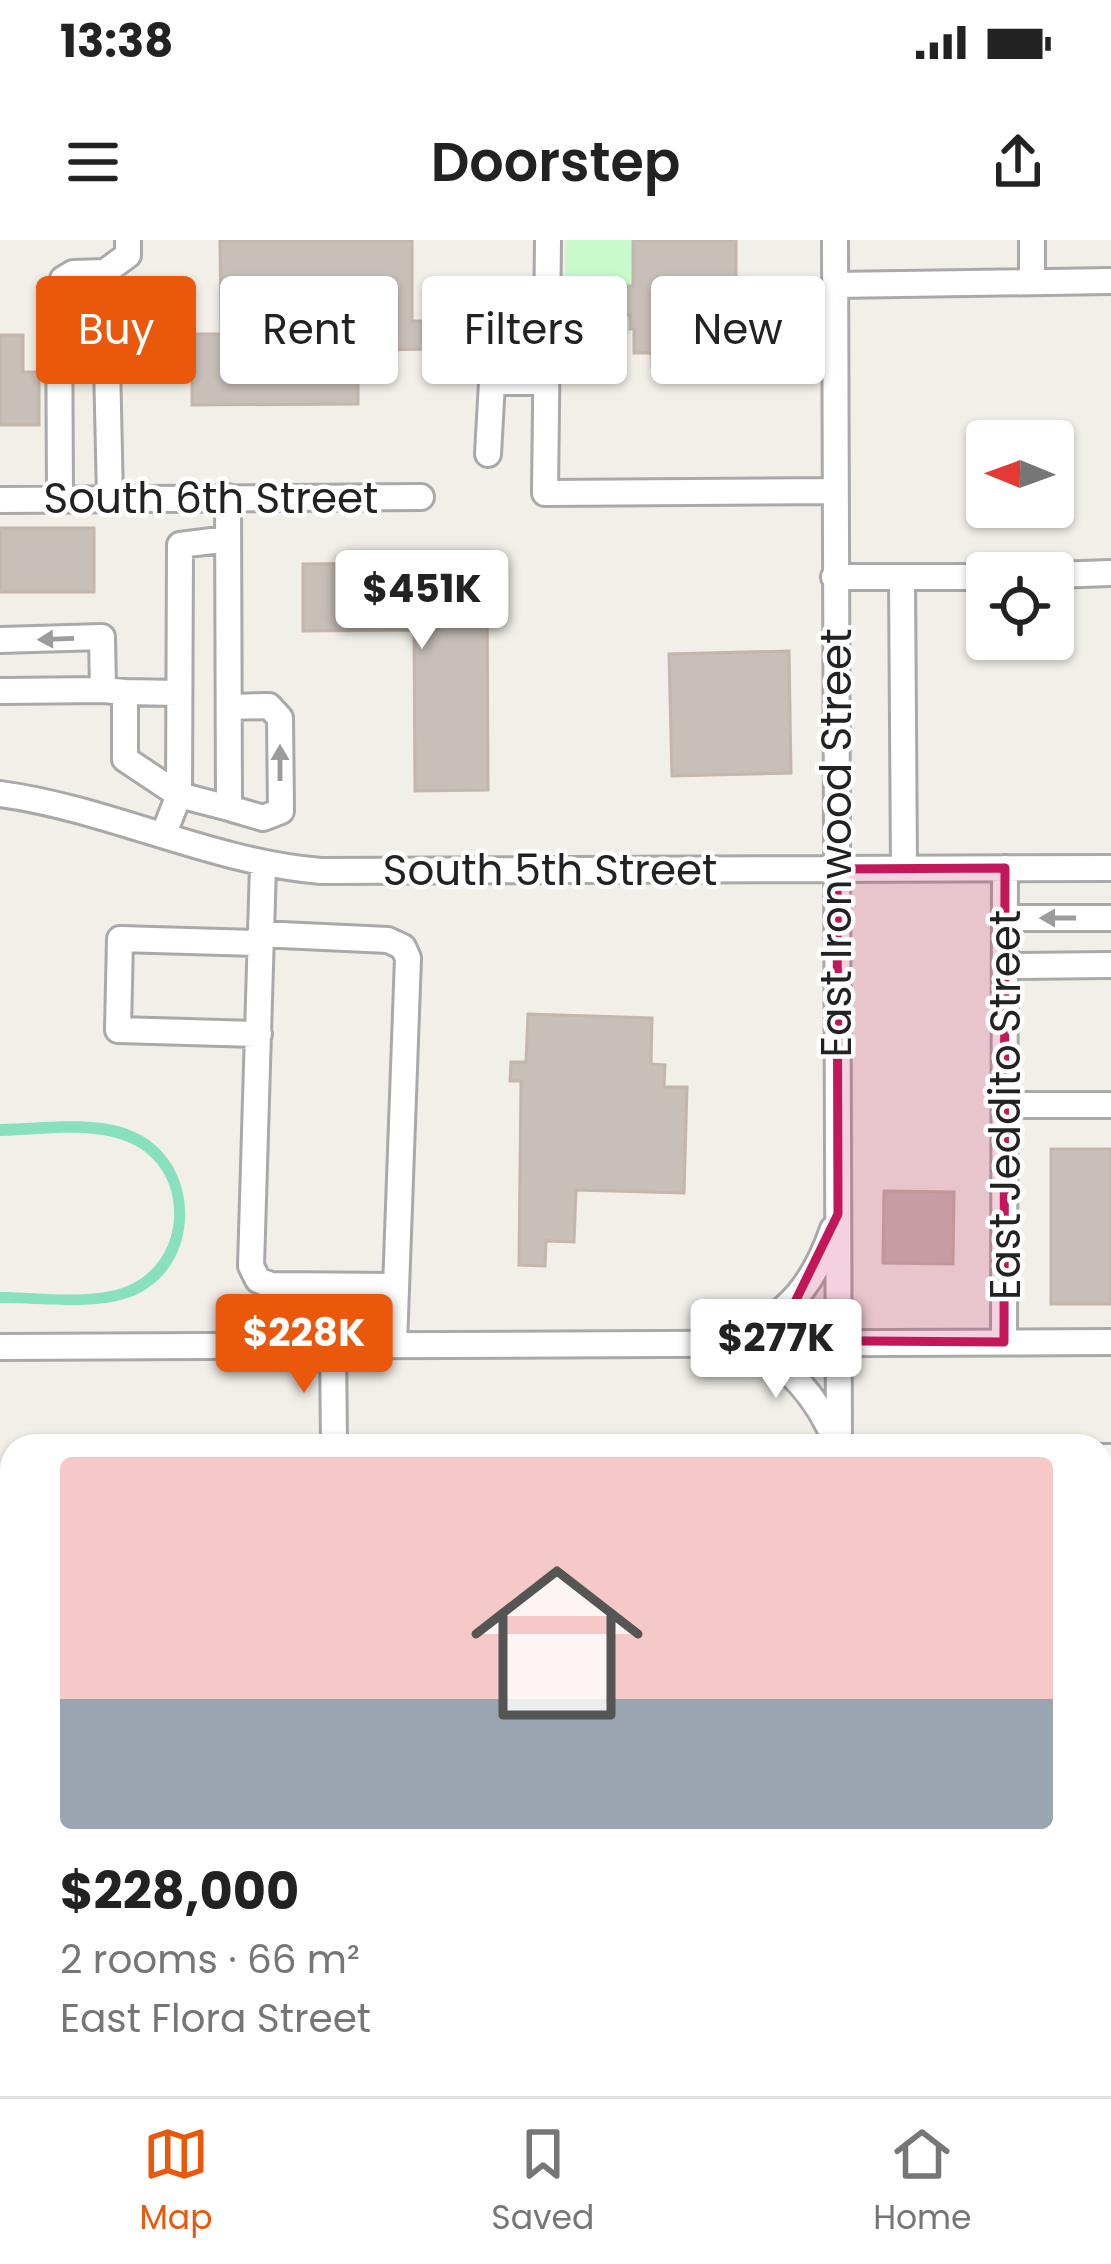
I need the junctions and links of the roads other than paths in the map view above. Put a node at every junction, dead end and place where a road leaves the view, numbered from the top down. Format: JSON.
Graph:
{"nodes":[{"id":1,"x":128,"y":240,"type":"edge"},
{"id":2,"x":548,"y":240,"type":"edge"},
{"id":3,"x":835,"y":240,"type":"edge"},
{"id":4,"x":1032,"y":240,"type":"edge"},
{"id":5,"x":106,"y":272,"type":"junction"},
{"id":6,"x":547,"y":276,"type":"edge"},
{"id":7,"x":1111,"y":281,"type":"edge"},
{"id":8,"x":1031,"y":282,"type":"junction"},
{"id":9,"x":835,"y":285,"type":"junction"},
{"id":10,"x":492,"y":384,"type":"edge"},
{"id":11,"x":546,"y":384,"type":"edge"},
{"id":12,"x":488,"y":454,"type":"dead end"},
{"id":13,"x":834,"y":491,"type":"junction"},
{"id":14,"x":228,"y":497,"type":"junction"},
{"id":15,"x":421,"y":497,"type":"dead end"},
{"id":16,"x":110,"y":499,"type":"junction"},
{"id":17,"x":0,"y":500,"type":"edge"},
{"id":18,"x":60,"y":500,"type":"junction"},
{"id":19,"x":228,"y":539,"type":"junction"},
{"id":20,"x":1111,"y":573,"type":"edge"},
{"id":21,"x":1074,"y":574,"type":"edge"},
{"id":22,"x":834,"y":578,"type":"junction"},
{"id":23,"x":902,"y":578,"type":"junction"},
{"id":24,"x":966,"y":578,"type":"edge"},
{"id":25,"x":0,"y":640,"type":"edge"},
{"id":26,"x":114,"y":691,"type":"junction"},
{"id":27,"x":0,"y":692,"type":"edge"},
{"id":28,"x":179,"y":693,"type":"junction"},
{"id":29,"x":229,"y":707,"type":"junction"},
{"id":30,"x":0,"y":794,"type":"edge"},
{"id":31,"x":179,"y":795,"type":"junction"},
{"id":32,"x":229,"y":808,"type":"junction"},
{"id":33,"x":164,"y":833,"type":"junction"},
{"id":34,"x":262,"y":866,"type":"junction"},
{"id":35,"x":904,"y":868,"type":"junction"},
{"id":36,"x":1005,"y":868,"type":"junction"},
{"id":37,"x":1111,"y":868,"type":"edge"},
{"id":38,"x":837,"y":869,"type":"junction"},
{"id":39,"x":1005,"y":918,"type":"junction"},
{"id":40,"x":1111,"y":918,"type":"edge"},
{"id":41,"x":260,"y":938,"type":"junction"},
{"id":42,"x":1111,"y":965,"type":"edge"},
{"id":43,"x":1005,"y":966,"type":"junction"},
{"id":44,"x":259,"y":1034,"type":"junction"},
{"id":45,"x":1005,"y":1105,"type":"junction"},
{"id":46,"x":1111,"y":1105,"type":"edge"},
{"id":47,"x":838,"y":1214,"type":"junction"},
{"id":48,"x":396,"y":1286,"type":"junction"},
{"id":49,"x":730,"y":1340,"type":"junction"},
{"id":50,"x":838,"y":1341,"type":"junction"},
{"id":51,"x":1004,"y":1342,"type":"junction"},
{"id":52,"x":1111,"y":1342,"type":"edge"},
{"id":53,"x":394,"y":1344,"type":"junction"},
{"id":54,"x":333,"y":1345,"type":"junction"},
{"id":55,"x":0,"y":1347,"type":"edge"},
{"id":56,"x":334,"y":1434,"type":"edge"},
{"id":57,"x":831,"y":1434,"type":"edge"},
{"id":58,"x":838,"y":1434,"type":"edge"}],
"edges":[{"from":1,"to":5,"type":"street"},
{"from":2,"to":6,"type":"street"},
{"from":3,"to":9,"type":"street","name":"East Ironwood Street"},
{"from":4,"to":8,"type":"street"},
{"from":5,"to":16,"type":"street"},
{"from":5,"to":18,"type":"street"},
{"from":7,"to":8,"type":"street"},
{"from":8,"to":9,"type":"street"},
{"from":9,"to":13,"type":"street","name":"East Ironwood Street"},
{"from":10,"to":12,"type":"street"},
{"from":11,"to":13,"type":"street"},
{"from":13,"to":22,"type":"street","name":"East Ironwood Street"},
{"from":14,"to":15,"type":"street","name":"South 6th Street"},
{"from":14,"to":16,"type":"street","name":"South 6th Street"},
{"from":14,"to":19,"type":"street"},
{"from":16,"to":18,"type":"street","name":"South 6th Street"},
{"from":17,"to":18,"type":"street","name":"South 6th Street"},
{"from":19,"to":28,"type":"street"},
{"from":19,"to":29,"type":"street"},
{"from":20,"to":21,"type":"street"},
{"from":22,"to":23,"type":"street"},
{"from":22,"to":38,"type":"street","name":"East Ironwood Street"},
{"from":23,"to":24,"type":"street"},
{"from":23,"to":35,"type":"street"},
{"from":26,"to":25,"type":"street","one_way":true},
{"from":26,"to":27,"type":"street"},
{"from":26,"to":28,"type":"street"},
{"from":26,"to":31,"type":"street"},
{"from":28,"to":31,"type":"street"},
{"from":29,"to":32,"type":"street"},
{"from":32,"to":29,"type":"street","one_way":true},
{"from":30,"to":33,"type":"street","name":"South 5th Street"},
{"from":31,"to":32,"type":"street"},
{"from":31,"to":33,"type":"street"},
{"from":33,"to":34,"type":"street","name":"South 5th Street"},
{"from":34,"to":38,"type":"street","name":"South 5th Street"},
{"from":34,"to":41,"type":"street"},
{"from":35,"to":36,"type":"street","name":"South 5th Street"},
{"from":35,"to":38,"type":"street","name":"South 5th Street"},
{"from":36,"to":37,"type":"street","name":"South 5th Street"},
{"from":36,"to":39,"type":"street","name":"East Jeddito Street"},
{"from":38,"to":47,"type":"street","name":"East Ironwood Street"},
{"from":40,"to":39,"type":"street","one_way":true},
{"from":39,"to":43,"type":"street","name":"East Jeddito Street"},
{"from":41,"to":44,"type":"street"},
{"from":41,"to":44,"type":"street"},
{"from":41,"to":48,"type":"street"},
{"from":42,"to":43,"type":"street"},
{"from":43,"to":45,"type":"street","name":"East Jeddito Street"},
{"from":44,"to":48,"type":"street"},
{"from":45,"to":46,"type":"street"},
{"from":45,"to":51,"type":"street","name":"East Jeddito Street"},
{"from":47,"to":49,"type":"street"},
{"from":47,"to":50,"type":"street","name":"East Ironwood Street"},
{"from":48,"to":53,"type":"street"},
{"from":49,"to":50,"type":"street"},
{"from":49,"to":53,"type":"street"},
{"from":49,"to":57,"type":"street"},
{"from":50,"to":51,"type":"street"},
{"from":50,"to":58,"type":"street","name":"East Ironwood Street"},
{"from":51,"to":52,"type":"street"},
{"from":53,"to":54,"type":"street"},
{"from":54,"to":55,"type":"street"},
{"from":54,"to":56,"type":"street"}]}
